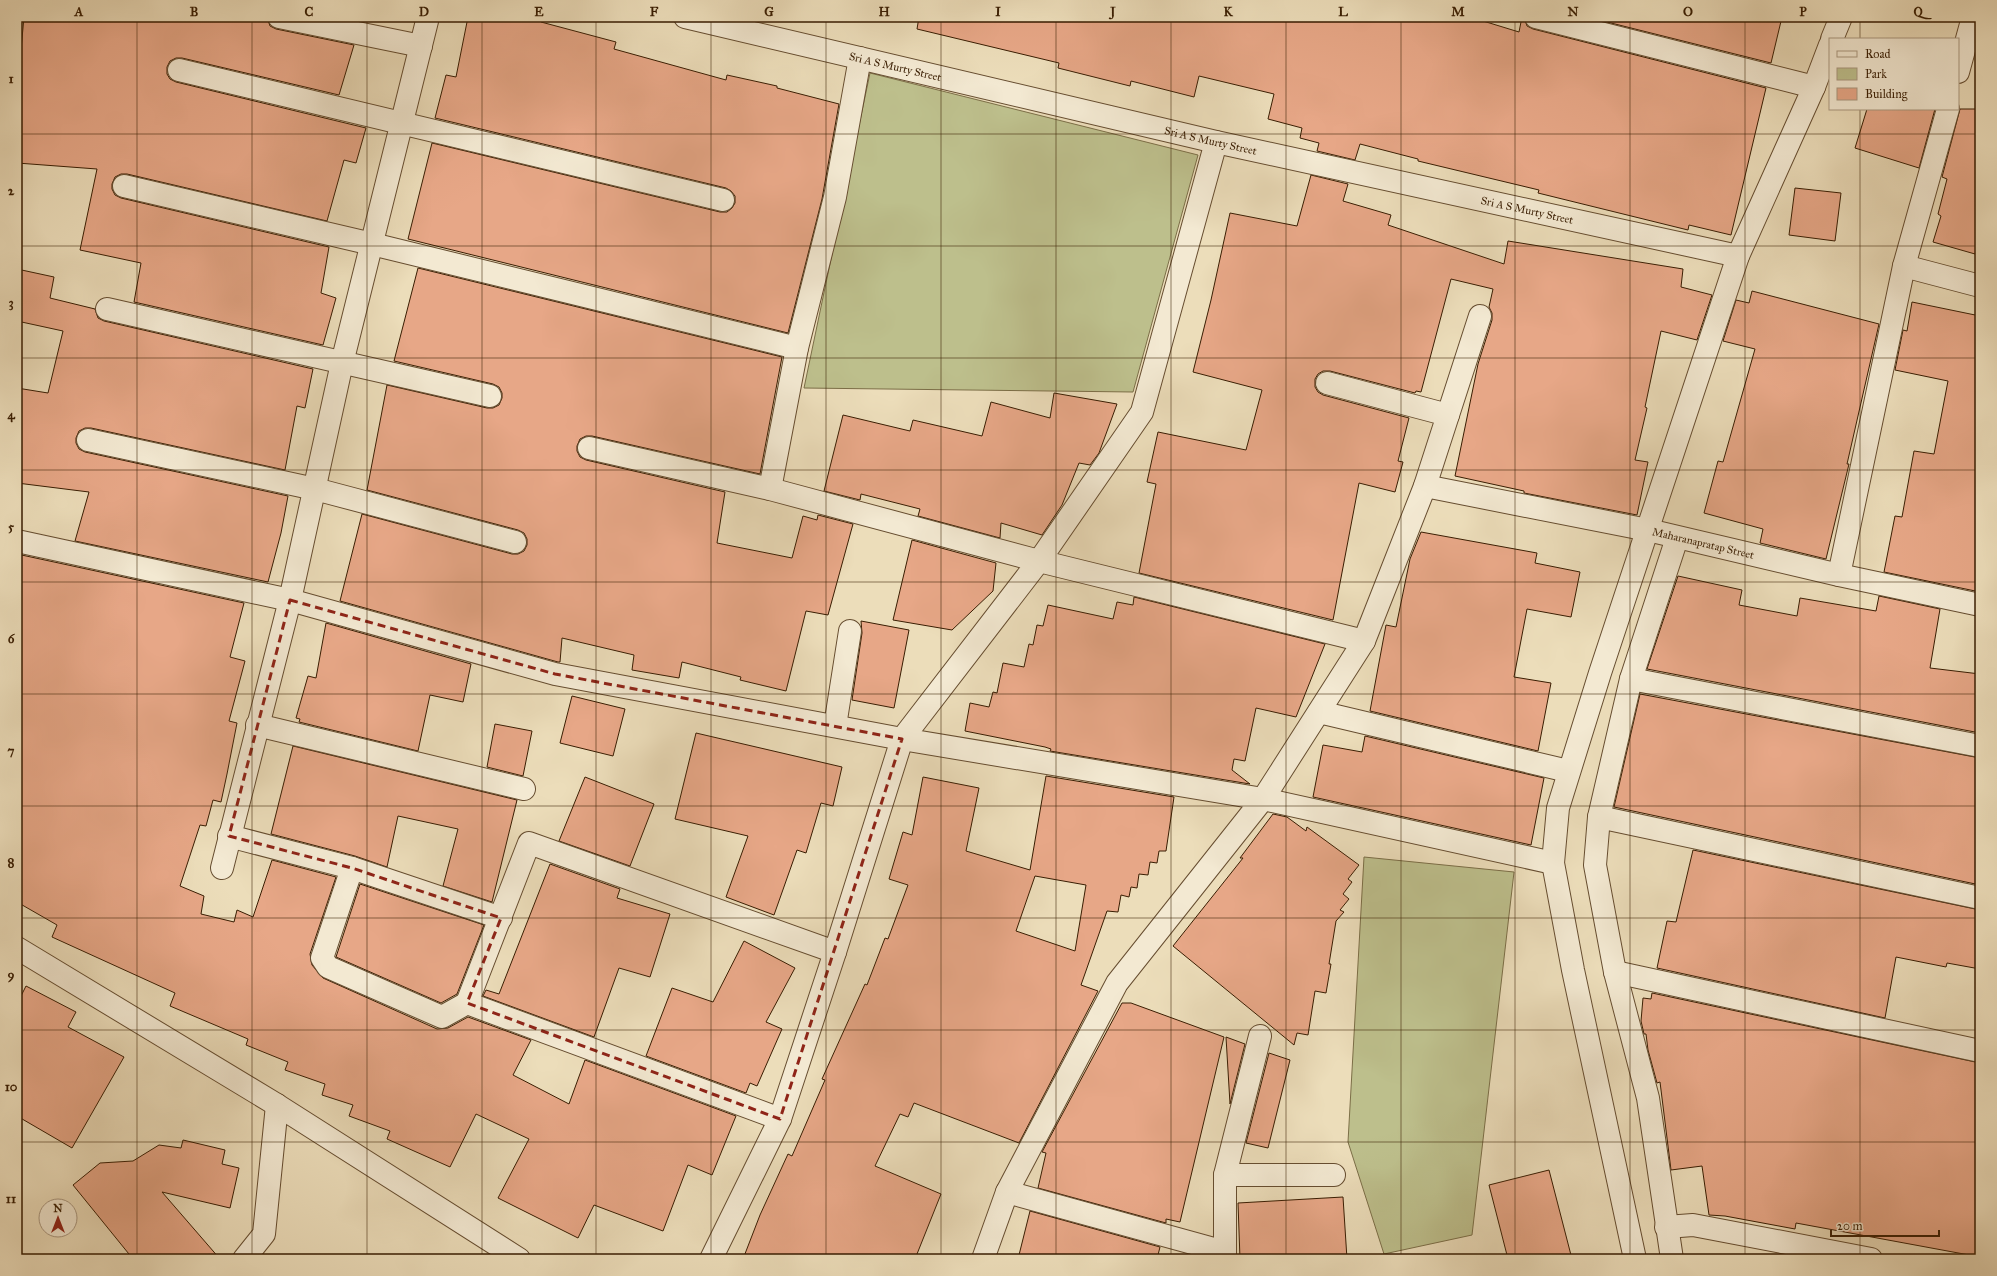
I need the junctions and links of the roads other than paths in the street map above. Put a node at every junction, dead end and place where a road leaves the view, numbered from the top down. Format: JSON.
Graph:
{"nodes":[{"id":1,"x":279,"y":17,"type":"edge"},
{"id":2,"x":428,"y":17,"type":"edge"},
{"id":3,"x":685,"y":17,"type":"edge"},
{"id":4,"x":1536,"y":17,"type":"edge"},
{"id":5,"x":1841,"y":17,"type":"edge"},
{"id":6,"x":1973,"y":17,"type":"edge"},
{"id":7,"x":1832,"y":38,"type":"edge"},
{"id":8,"x":421,"y":46,"type":"junction"},
{"id":9,"x":1829,"y":48,"type":"edge"},
{"id":10,"x":860,"y":58,"type":"junction"},
{"id":11,"x":1959,"y":68,"type":"edge"},
{"id":12,"x":179,"y":70,"type":"dead end"},
{"id":13,"x":1814,"y":87,"type":"junction"},
{"id":14,"x":1948,"y":110,"type":"edge"},
{"id":15,"x":402,"y":123,"type":"junction"},
{"id":16,"x":1216,"y":142,"type":"junction"},
{"id":17,"x":124,"y":186,"type":"dead end"},
{"id":18,"x":723,"y":200,"type":"dead end"},
{"id":19,"x":372,"y":244,"type":"junction"},
{"id":20,"x":1738,"y":256,"type":"junction"},
{"id":21,"x":1904,"y":266,"type":"junction"},
{"id":22,"x":1980,"y":286,"type":"edge"},
{"id":23,"x":107,"y":309,"type":"dead end"},
{"id":24,"x":1480,"y":316,"type":"dead end"},
{"id":25,"x":797,"y":348,"type":"junction"},
{"id":26,"x":342,"y":364,"type":"junction"},
{"id":27,"x":1327,"y":383,"type":"dead end"},
{"id":28,"x":490,"y":396,"type":"dead end"},
{"id":29,"x":1448,"y":415,"type":"junction"},
{"id":30,"x":88,"y":440,"type":"dead end"},
{"id":31,"x":589,"y":448,"type":"dead end"},
{"id":32,"x":1425,"y":486,"type":"junction"},
{"id":33,"x":315,"y":489,"type":"junction"},
{"id":34,"x":770,"y":489,"type":"junction"},
{"id":35,"x":1648,"y":530,"type":"junction"},
{"id":36,"x":1677,"y":538,"type":"junction"},
{"id":37,"x":17,"y":541,"type":"edge"},
{"id":38,"x":515,"y":542,"type":"dead end"},
{"id":39,"x":1039,"y":561,"type":"junction"},
{"id":40,"x":1839,"y":575,"type":"junction"},
{"id":41,"x":290,"y":600,"type":"junction"},
{"id":42,"x":1980,"y":605,"type":"edge"},
{"id":43,"x":850,"y":631,"type":"dead end"},
{"id":44,"x":1364,"y":641,"type":"junction"},
{"id":45,"x":1631,"y":679,"type":"junction"},
{"id":46,"x":1319,"y":712,"type":"junction"},
{"id":47,"x":257,"y":725,"type":"junction"},
{"id":48,"x":835,"y":726,"type":"junction"},
{"id":49,"x":902,"y":739,"type":"junction"},
{"id":50,"x":1980,"y":746,"type":"edge"},
{"id":51,"x":1568,"y":771,"type":"junction"},
{"id":52,"x":524,"y":789,"type":"dead end"},
{"id":53,"x":1263,"y":800,"type":"junction"},
{"id":54,"x":1599,"y":817,"type":"junction"},
{"id":55,"x":229,"y":836,"type":"junction"},
{"id":56,"x":1553,"y":863,"type":"junction"},
{"id":57,"x":222,"y":868,"type":"dead end"},
{"id":58,"x":352,"y":868,"type":"junction"},
{"id":59,"x":1980,"y":898,"type":"edge"},
{"id":60,"x":500,"y":918,"type":"junction"},
{"id":61,"x":17,"y":948,"type":"edge"},
{"id":62,"x":836,"y":952,"type":"junction"},
{"id":63,"x":1615,"y":972,"type":"junction"},
{"id":64,"x":467,"y":1003,"type":"junction"},
{"id":65,"x":1260,"y":1036,"type":"dead end"},
{"id":66,"x":1980,"y":1051,"type":"edge"},
{"id":67,"x":277,"y":1105,"type":"junction"},
{"id":68,"x":780,"y":1119,"type":"junction"},
{"id":69,"x":1225,"y":1175,"type":"junction"},
{"id":70,"x":1334,"y":1175,"type":"dead end"},
{"id":71,"x":1007,"y":1192,"type":"junction"},
{"id":72,"x":1666,"y":1227,"type":"junction"},
{"id":73,"x":1225,"y":1256,"type":"edge"},
{"id":74,"x":244,"y":1259,"type":"edge"},
{"id":75,"x":519,"y":1259,"type":"edge"},
{"id":76,"x":711,"y":1259,"type":"edge"},
{"id":77,"x":983,"y":1259,"type":"edge"},
{"id":78,"x":1635,"y":1259,"type":"edge"},
{"id":79,"x":1672,"y":1259,"type":"edge"},
{"id":80,"x":1871,"y":1259,"type":"edge"}],
"edges":[{"from":1,"to":8,"type":"street"},
{"from":2,"to":8,"type":"street"},
{"from":3,"to":10,"type":"street","name":"Sri A S Murty Street"},
{"from":4,"to":13,"type":"street"},
{"from":5,"to":7,"type":"street"},
{"from":6,"to":11,"type":"street"},
{"from":8,"to":15,"type":"street"},
{"from":9,"to":13,"type":"street"},
{"from":10,"to":16,"type":"street","name":"Sri A S Murty Street"},
{"from":10,"to":25,"type":"street"},
{"from":12,"to":15,"type":"street"},
{"from":13,"to":20,"type":"street"},
{"from":14,"to":21,"type":"street"},
{"from":15,"to":18,"type":"street"},
{"from":15,"to":19,"type":"street"},
{"from":16,"to":20,"type":"street","name":"Sri A S Murty Street"},
{"from":16,"to":39,"type":"street"},
{"from":17,"to":19,"type":"street"},
{"from":19,"to":25,"type":"street"},
{"from":19,"to":26,"type":"street"},
{"from":20,"to":35,"type":"street"},
{"from":21,"to":22,"type":"street"},
{"from":21,"to":40,"type":"street"},
{"from":23,"to":26,"type":"street"},
{"from":24,"to":29,"type":"street"},
{"from":25,"to":34,"type":"street"},
{"from":26,"to":28,"type":"street"},
{"from":26,"to":33,"type":"street"},
{"from":27,"to":29,"type":"street"},
{"from":29,"to":32,"type":"street"},
{"from":30,"to":33,"type":"street"},
{"from":31,"to":34,"type":"street"},
{"from":32,"to":35,"type":"street","name":"Maharanapratap Street"},
{"from":32,"to":44,"type":"street"},
{"from":33,"to":38,"type":"street"},
{"from":33,"to":41,"type":"street"},
{"from":34,"to":39,"type":"street"},
{"from":35,"to":36,"type":"street","name":"Maharanapratap Street"},
{"from":35,"to":51,"type":"street"},
{"from":36,"to":40,"type":"street","name":"Maharanapratap Street"},
{"from":36,"to":45,"type":"street"},
{"from":37,"to":41,"type":"street"},
{"from":39,"to":44,"type":"street"},
{"from":39,"to":49,"type":"street"},
{"from":40,"to":42,"type":"street","name":"Maharanapratap Street"},
{"from":41,"to":47,"type":"street"},
{"from":41,"to":48,"type":"street"},
{"from":43,"to":48,"type":"street"},
{"from":44,"to":46,"type":"street"},
{"from":45,"to":50,"type":"street"},
{"from":45,"to":54,"type":"street"},
{"from":46,"to":51,"type":"street"},
{"from":46,"to":53,"type":"street"},
{"from":47,"to":52,"type":"street"},
{"from":47,"to":55,"type":"street"},
{"from":48,"to":49,"type":"street"},
{"from":49,"to":53,"type":"street"},
{"from":49,"to":62,"type":"street"},
{"from":51,"to":56,"type":"street"},
{"from":53,"to":56,"type":"street"},
{"from":53,"to":71,"type":"street"},
{"from":54,"to":59,"type":"street"},
{"from":54,"to":63,"type":"street"},
{"from":55,"to":57,"type":"street"},
{"from":55,"to":58,"type":"street"},
{"from":56,"to":78,"type":"street"},
{"from":58,"to":60,"type":"street"},
{"from":58,"to":64,"type":"street"},
{"from":60,"to":62,"type":"street"},
{"from":60,"to":64,"type":"street"},
{"from":61,"to":67,"type":"street"},
{"from":62,"to":68,"type":"street"},
{"from":63,"to":66,"type":"street"},
{"from":63,"to":72,"type":"street"},
{"from":64,"to":68,"type":"street"},
{"from":65,"to":69,"type":"street"},
{"from":67,"to":74,"type":"street"},
{"from":67,"to":75,"type":"street"},
{"from":68,"to":76,"type":"street"},
{"from":69,"to":70,"type":"street"},
{"from":69,"to":73,"type":"street"},
{"from":71,"to":73,"type":"street"},
{"from":71,"to":77,"type":"street"},
{"from":72,"to":79,"type":"street"},
{"from":72,"to":80,"type":"street"}]}
